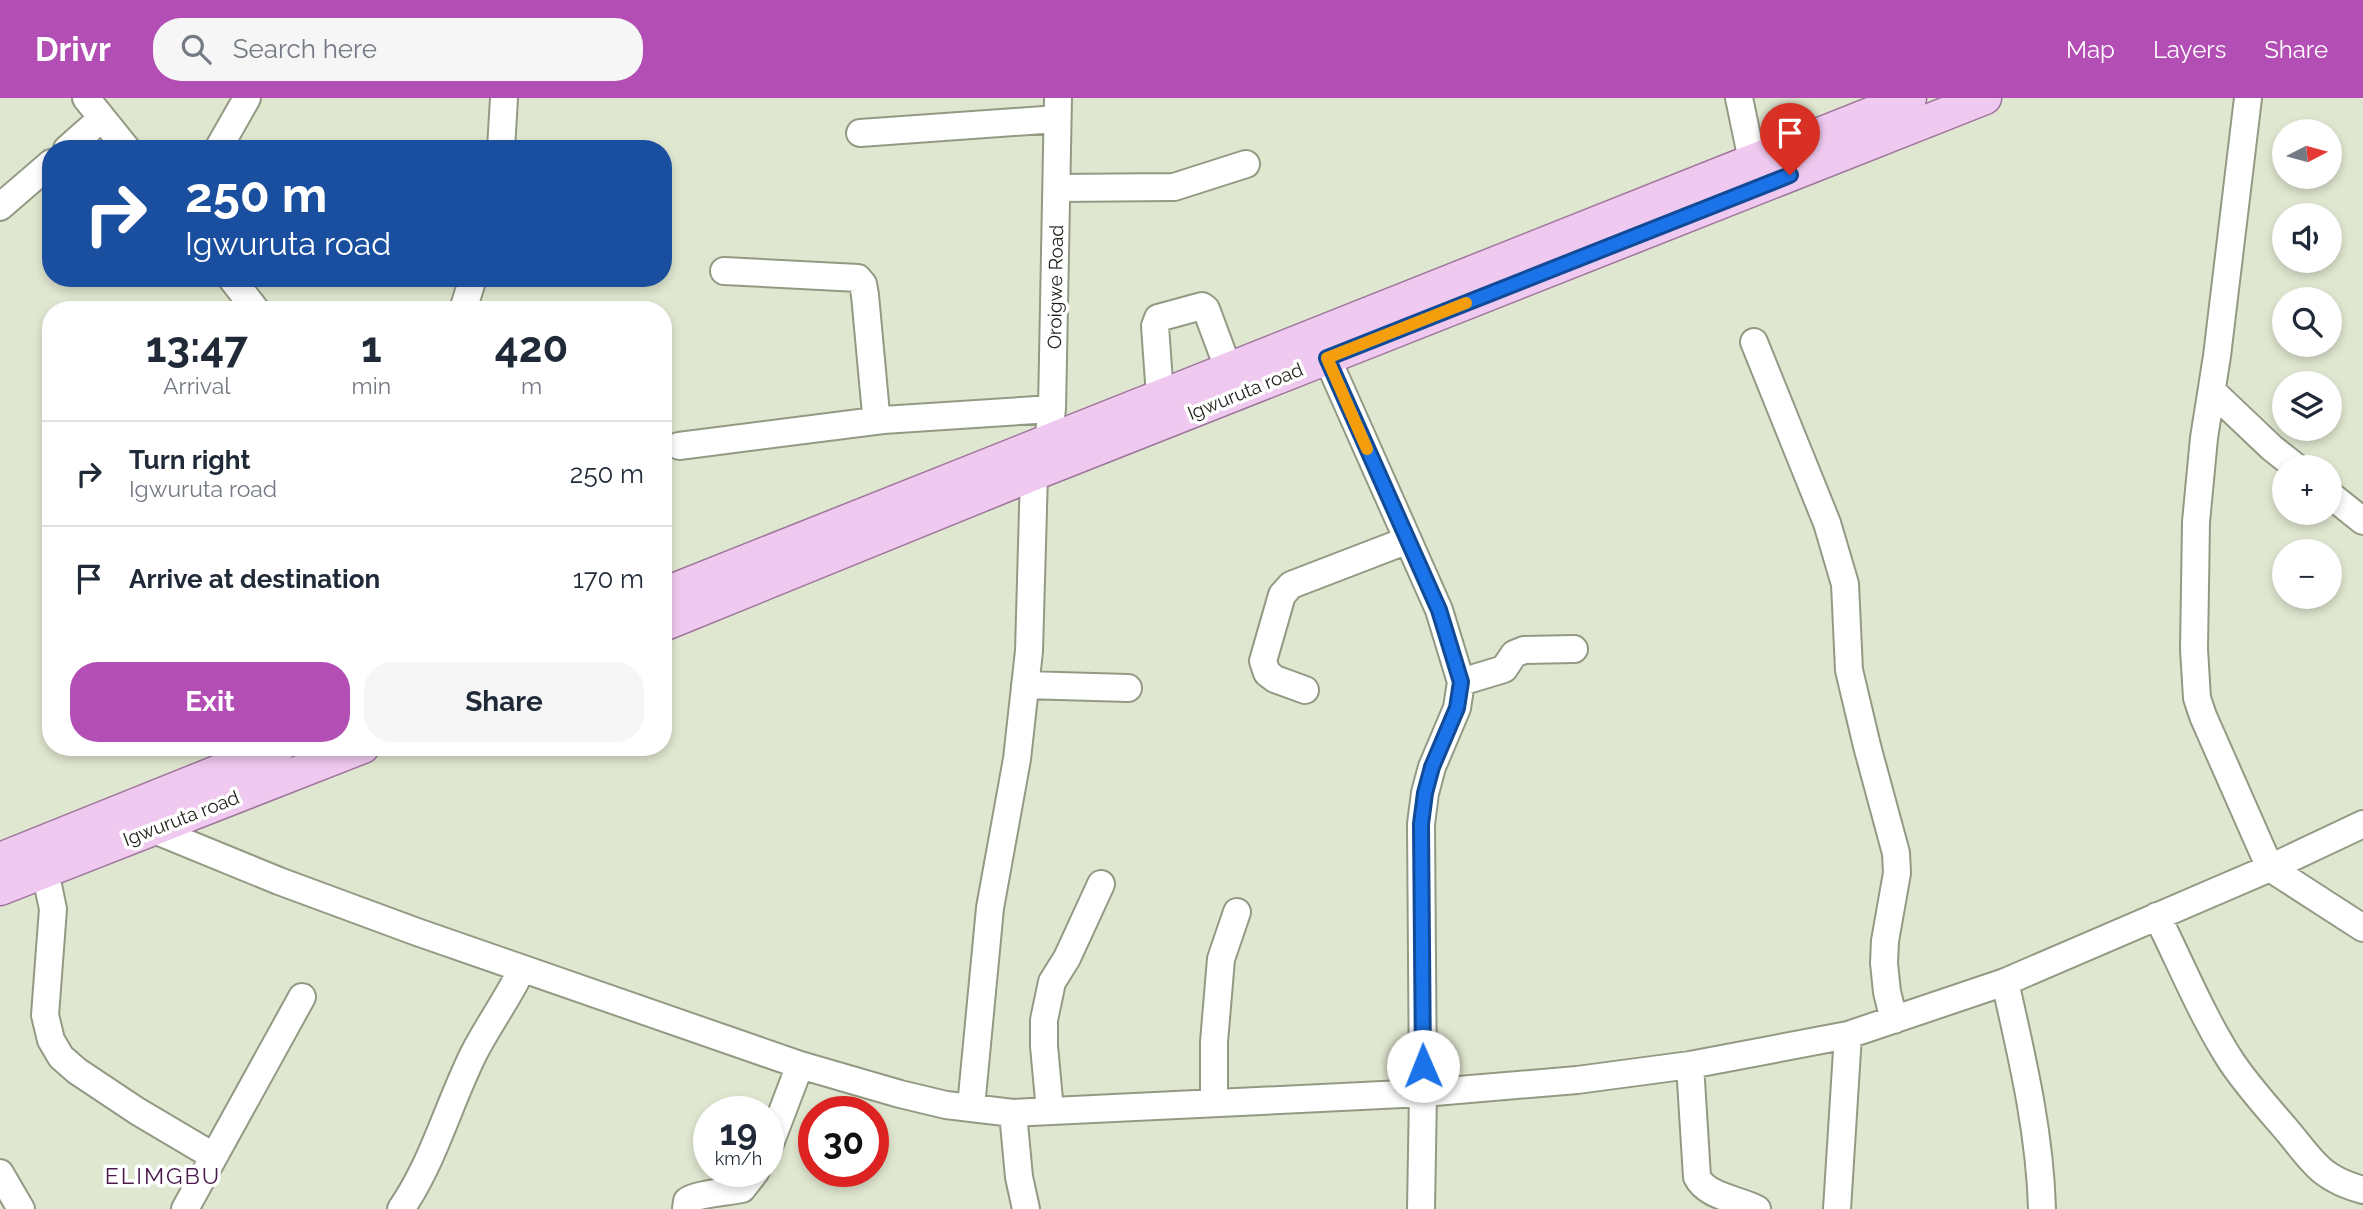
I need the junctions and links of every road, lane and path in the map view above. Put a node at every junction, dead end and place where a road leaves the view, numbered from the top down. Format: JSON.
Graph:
{"nodes":[{"id":1,"x":247,"y":98,"type":"edge"},
{"id":2,"x":503,"y":98,"type":"edge"},
{"id":3,"x":1739,"y":98,"type":"edge"},
{"id":4,"x":1910,"y":98,"type":"edge"},
{"id":5,"x":1985,"y":98,"type":"edge"},
{"id":6,"x":2248,"y":98,"type":"edge"},
{"id":7,"x":94,"y":108,"type":"edge"},
{"id":8,"x":1057,"y":109,"type":"edge"},
{"id":9,"x":860,"y":133,"type":"dead end"},
{"id":10,"x":73,"y":140,"type":"edge"},
{"id":11,"x":120,"y":140,"type":"edge"},
{"id":12,"x":223,"y":140,"type":"edge"},
{"id":13,"x":501,"y":140,"type":"edge"},
{"id":14,"x":1752,"y":160,"type":"junction"},
{"id":15,"x":1246,"y":164,"type":"dead end"},
{"id":16,"x":42,"y":171,"type":"edge"},
{"id":17,"x":1057,"y":188,"type":"junction"},
{"id":18,"x":0,"y":207,"type":"edge"},
{"id":19,"x":724,"y":271,"type":"dead end"},
{"id":20,"x":238,"y":287,"type":"edge"},
{"id":21,"x":249,"y":301,"type":"edge"},
{"id":22,"x":1754,"y":342,"type":"dead end"},
{"id":23,"x":1327,"y":358,"type":"junction"},
{"id":24,"x":1228,"y":368,"type":"junction"},
{"id":25,"x":2212,"y":391,"type":"junction"},
{"id":26,"x":1160,"y":396,"type":"junction"},
{"id":27,"x":1052,"y":409,"type":"junction"},
{"id":28,"x":883,"y":420,"type":"junction"},
{"id":29,"x":1048,"y":441,"type":"junction"},
{"id":30,"x":679,"y":446,"type":"dead end"},
{"id":31,"x":2281,"y":455,"type":"edge"},
{"id":32,"x":1034,"y":474,"type":"junction"},
{"id":33,"x":2342,"y":504,"type":"edge"},
{"id":34,"x":2363,"y":521,"type":"edge"},
{"id":35,"x":1408,"y":540,"type":"junction"},
{"id":36,"x":672,"y":584,"type":"edge"},
{"id":37,"x":672,"y":621,"type":"edge"},
{"id":38,"x":1574,"y":649,"type":"dead end"},
{"id":39,"x":1461,"y":682,"type":"junction"},
{"id":40,"x":1026,"y":685,"type":"junction"},
{"id":41,"x":1128,"y":688,"type":"dead end"},
{"id":42,"x":1305,"y":690,"type":"dead end"},
{"id":43,"x":257,"y":756,"type":"edge"},
{"id":44,"x":340,"y":756,"type":"edge"},
{"id":45,"x":2363,"y":824,"type":"edge"},
{"id":46,"x":152,"y":829,"type":"junction"},
{"id":47,"x":0,"y":859,"type":"edge"},
{"id":48,"x":2270,"y":868,"type":"junction"},
{"id":49,"x":45,"y":871,"type":"junction"},
{"id":50,"x":1101,"y":884,"type":"dead end"},
{"id":51,"x":0,"y":889,"type":"edge"},
{"id":52,"x":1237,"y":912,"type":"dead end"},
{"id":53,"x":2157,"y":916,"type":"junction"},
{"id":54,"x":2363,"y":928,"type":"edge"},
{"id":55,"x":522,"y":969,"type":"junction"},
{"id":56,"x":2005,"y":982,"type":"junction"},
{"id":57,"x":302,"y":997,"type":"dead end"},
{"id":58,"x":1894,"y":1020,"type":"junction"},
{"id":59,"x":1849,"y":1035,"type":"junction"},
{"id":60,"x":800,"y":1065,"type":"junction"},
{"id":61,"x":1690,"y":1065,"type":"junction"},
{"id":62,"x":1423,"y":1093,"type":"junction"},
{"id":63,"x":1214,"y":1103,"type":"junction"},
{"id":64,"x":784,"y":1107,"type":"edge"},
{"id":65,"x":971,"y":1107,"type":"junction"},
{"id":66,"x":1050,"y":1111,"type":"junction"},
{"id":67,"x":1013,"y":1113,"type":"junction"},
{"id":68,"x":213,"y":1156,"type":"junction"},
{"id":69,"x":0,"y":1173,"type":"edge"},
{"id":70,"x":744,"y":1187,"type":"edge"},
{"id":71,"x":2363,"y":1190,"type":"edge"},
{"id":72,"x":20,"y":1209,"type":"edge"},
{"id":73,"x":185,"y":1209,"type":"edge"},
{"id":74,"x":401,"y":1209,"type":"edge"},
{"id":75,"x":686,"y":1209,"type":"edge"},
{"id":76,"x":1026,"y":1209,"type":"edge"},
{"id":77,"x":1421,"y":1209,"type":"edge"},
{"id":78,"x":1757,"y":1209,"type":"edge"},
{"id":79,"x":1837,"y":1209,"type":"edge"},
{"id":80,"x":2042,"y":1209,"type":"edge"}],
"edges":[{"from":1,"to":12,"type":"street"},
{"from":2,"to":13,"type":"street"},
{"from":3,"to":14,"type":"street"},
{"from":4,"to":14,"type":"main road","name":"Igwuruta road"},
{"from":5,"to":23,"type":"main road","name":"Igwuruta road"},
{"from":6,"to":25,"type":"street"},
{"from":7,"to":10,"type":"street"},
{"from":7,"to":11,"type":"street"},
{"from":8,"to":9,"type":"street"},
{"from":8,"to":17,"type":"street","name":"Oroigwe Road"},
{"from":14,"to":24,"type":"main road","name":"Igwuruta road"},
{"from":15,"to":17,"type":"street"},
{"from":16,"to":18,"type":"street"},
{"from":17,"to":27,"type":"street","name":"Oroigwe Road"},
{"from":19,"to":28,"type":"street"},
{"from":20,"to":21,"type":"street"},
{"from":22,"to":58,"type":"street"},
{"from":23,"to":32,"type":"main road","name":"Igwuruta road"},
{"from":23,"to":35,"type":"street"},
{"from":24,"to":26,"type":"main road","name":"Igwuruta road"},
{"from":24,"to":26,"type":"street"},
{"from":25,"to":31,"type":"street"},
{"from":25,"to":48,"type":"street"},
{"from":26,"to":29,"type":"main road","name":"Igwuruta road"},
{"from":27,"to":28,"type":"street"},
{"from":27,"to":29,"type":"street","name":"Oroigwe Road"},
{"from":28,"to":30,"type":"street"},
{"from":29,"to":32,"type":"street","name":"Oroigwe Road"},
{"from":29,"to":36,"type":"main road","name":"Igwuruta road"},
{"from":32,"to":37,"type":"main road","name":"Igwuruta road"},
{"from":32,"to":40,"type":"street"},
{"from":33,"to":34,"type":"street"},
{"from":35,"to":39,"type":"street"},
{"from":35,"to":42,"type":"street"},
{"from":38,"to":39,"type":"street"},
{"from":39,"to":62,"type":"street"},
{"from":40,"to":41,"type":"street"},
{"from":40,"to":65,"type":"street"},
{"from":43,"to":47,"type":"main road","name":"Igwuruta road"},
{"from":44,"to":46,"type":"main road","name":"Igwuruta road"},
{"from":45,"to":48,"type":"street"},
{"from":46,"to":49,"type":"main road","name":"Igwuruta road"},
{"from":46,"to":55,"type":"street"},
{"from":48,"to":53,"type":"street"},
{"from":48,"to":54,"type":"street"},
{"from":49,"to":51,"type":"main road","name":"Igwuruta road"},
{"from":49,"to":68,"type":"street"},
{"from":50,"to":66,"type":"street"},
{"from":52,"to":63,"type":"street"},
{"from":53,"to":56,"type":"street"},
{"from":53,"to":71,"type":"street"},
{"from":55,"to":60,"type":"street"},
{"from":55,"to":74,"type":"street"},
{"from":56,"to":58,"type":"street"},
{"from":56,"to":80,"type":"street"},
{"from":57,"to":68,"type":"street"},
{"from":58,"to":59,"type":"street"},
{"from":59,"to":61,"type":"street"},
{"from":59,"to":79,"type":"street"},
{"from":60,"to":64,"type":"street"},
{"from":60,"to":65,"type":"street"},
{"from":61,"to":62,"type":"street"},
{"from":61,"to":78,"type":"street"},
{"from":62,"to":63,"type":"street"},
{"from":62,"to":77,"type":"street"},
{"from":63,"to":66,"type":"street"},
{"from":65,"to":67,"type":"street"},
{"from":66,"to":67,"type":"street"},
{"from":67,"to":76,"type":"street"},
{"from":68,"to":73,"type":"street"},
{"from":69,"to":72,"type":"street"},
{"from":70,"to":75,"type":"street"}]}
